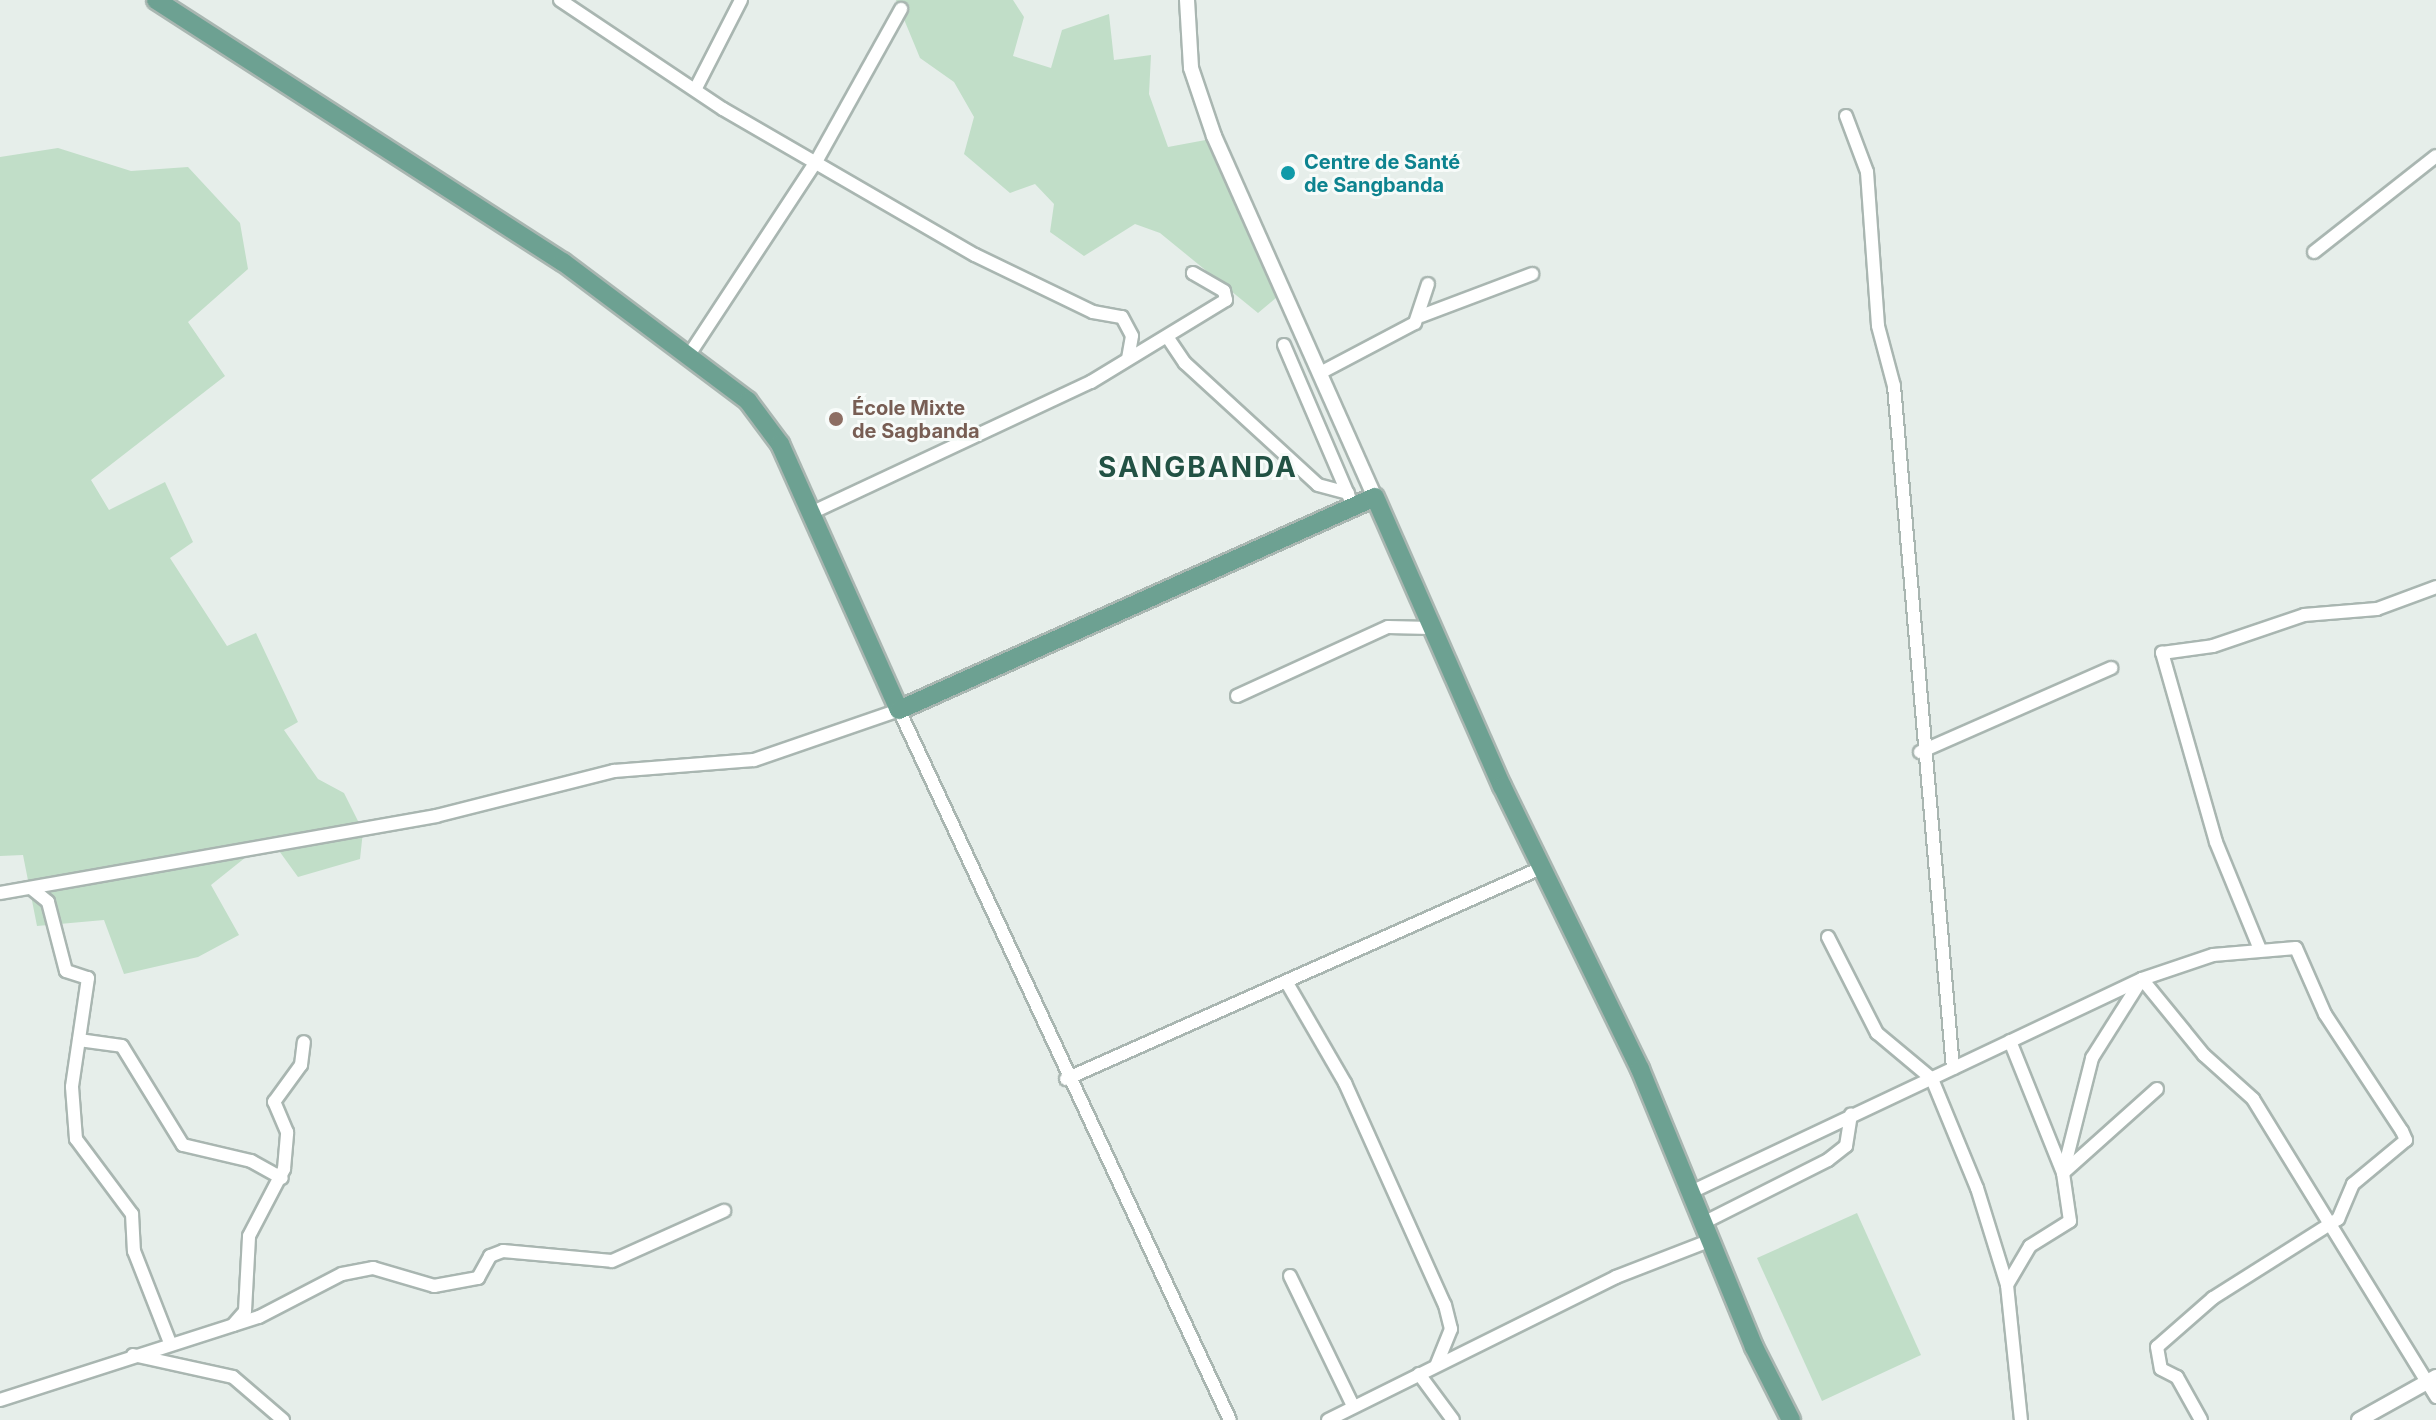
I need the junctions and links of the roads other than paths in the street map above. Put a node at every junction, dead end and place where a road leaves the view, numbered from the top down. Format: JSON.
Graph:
{"nodes":[{"id":1,"x":156,"y":0,"type":"edge"},
{"id":2,"x":560,"y":0,"type":"edge"},
{"id":3,"x":741,"y":0,"type":"edge"},
{"id":4,"x":1187,"y":0,"type":"edge"},
{"id":5,"x":901,"y":9,"type":"dead end"},
{"id":6,"x":696,"y":88,"type":"junction"},
{"id":7,"x":1846,"y":116,"type":"dead end"},
{"id":8,"x":2436,"y":156,"type":"edge"},
{"id":9,"x":817,"y":160,"type":"junction"},
{"id":10,"x":2314,"y":252,"type":"dead end"},
{"id":11,"x":1193,"y":273,"type":"dead end"},
{"id":12,"x":1532,"y":274,"type":"dead end"},
{"id":13,"x":1428,"y":284,"type":"dead end"},
{"id":14,"x":1421,"y":316,"type":"junction"},
{"id":15,"x":1168,"y":338,"type":"junction"},
{"id":16,"x":1284,"y":345,"type":"dead end"},
{"id":17,"x":687,"y":358,"type":"junction"},
{"id":18,"x":1128,"y":359,"type":"junction"},
{"id":19,"x":1322,"y":372,"type":"junction"},
{"id":20,"x":1375,"y":497,"type":"junction"},
{"id":21,"x":1350,"y":500,"type":"junction"},
{"id":22,"x":811,"y":513,"type":"junction"},
{"id":23,"x":2436,"y":587,"type":"edge"},
{"id":24,"x":1431,"y":628,"type":"junction"},
{"id":25,"x":2111,"y":668,"type":"dead end"},
{"id":26,"x":1237,"y":696,"type":"dead end"},
{"id":27,"x":899,"y":710,"type":"junction"},
{"id":28,"x":1920,"y":752,"type":"junction"},
{"id":29,"x":1541,"y":868,"type":"junction"},
{"id":30,"x":31,"y":888,"type":"junction"},
{"id":31,"x":0,"y":893,"type":"edge"},
{"id":32,"x":1828,"y":937,"type":"dead end"},
{"id":33,"x":2259,"y":947,"type":"junction"},
{"id":34,"x":2142,"y":979,"type":"junction"},
{"id":35,"x":1287,"y":983,"type":"junction"},
{"id":36,"x":79,"y":1040,"type":"junction"},
{"id":37,"x":2010,"y":1041,"type":"junction"},
{"id":38,"x":304,"y":1042,"type":"dead end"},
{"id":39,"x":1953,"y":1068,"type":"junction"},
{"id":40,"x":1066,"y":1079,"type":"junction"},
{"id":41,"x":1932,"y":1079,"type":"junction"},
{"id":42,"x":2157,"y":1089,"type":"dead end"},
{"id":43,"x":1851,"y":1114,"type":"junction"},
{"id":44,"x":2063,"y":1173,"type":"junction"},
{"id":45,"x":282,"y":1178,"type":"junction"},
{"id":46,"x":1689,"y":1193,"type":"junction"},
{"id":47,"x":724,"y":1211,"type":"dead end"},
{"id":48,"x":2332,"y":1224,"type":"junction"},
{"id":49,"x":1705,"y":1233,"type":"junction"},
{"id":50,"x":1290,"y":1276,"type":"dead end"},
{"id":51,"x":2007,"y":1285,"type":"junction"},
{"id":52,"x":233,"y":1325,"type":"junction"},
{"id":53,"x":170,"y":1343,"type":"junction"},
{"id":54,"x":133,"y":1355,"type":"junction"},
{"id":55,"x":1437,"y":1364,"type":"junction"},
{"id":56,"x":1419,"y":1374,"type":"junction"},
{"id":57,"x":2431,"y":1380,"type":"edge"},
{"id":58,"x":2436,"y":1397,"type":"edge"},
{"id":59,"x":0,"y":1400,"type":"edge"},
{"id":60,"x":1353,"y":1406,"type":"junction"},
{"id":61,"x":283,"y":1420,"type":"edge"},
{"id":62,"x":1230,"y":1420,"type":"edge"},
{"id":63,"x":1328,"y":1420,"type":"edge"},
{"id":64,"x":1453,"y":1420,"type":"edge"},
{"id":65,"x":1791,"y":1420,"type":"edge"},
{"id":66,"x":2021,"y":1420,"type":"edge"},
{"id":67,"x":2201,"y":1420,"type":"edge"},
{"id":68,"x":2359,"y":1420,"type":"edge"}],
"edges":[{"from":1,"to":17,"type":"main road"},
{"from":2,"to":6,"type":"street"},
{"from":3,"to":6,"type":"street"},
{"from":4,"to":19,"type":"street"},
{"from":5,"to":9,"type":"street"},
{"from":6,"to":9,"type":"street"},
{"from":7,"to":28,"type":"street"},
{"from":8,"to":10,"type":"street"},
{"from":9,"to":17,"type":"street"},
{"from":9,"to":18,"type":"street"},
{"from":11,"to":15,"type":"street"},
{"from":12,"to":14,"type":"street"},
{"from":13,"to":14,"type":"street"},
{"from":14,"to":19,"type":"street"},
{"from":15,"to":18,"type":"street"},
{"from":15,"to":21,"type":"street"},
{"from":16,"to":21,"type":"street"},
{"from":17,"to":22,"type":"main road"},
{"from":18,"to":22,"type":"street"},
{"from":19,"to":20,"type":"street"},
{"from":20,"to":21,"type":"main road"},
{"from":20,"to":24,"type":"main road"},
{"from":21,"to":27,"type":"main road"},
{"from":22,"to":27,"type":"main road"},
{"from":23,"to":33,"type":"street"},
{"from":24,"to":26,"type":"street"},
{"from":24,"to":29,"type":"main road"},
{"from":25,"to":28,"type":"street"},
{"from":27,"to":30,"type":"street"},
{"from":27,"to":40,"type":"street"},
{"from":28,"to":39,"type":"street"},
{"from":29,"to":35,"type":"street"},
{"from":29,"to":46,"type":"main road"},
{"from":30,"to":31,"type":"street"},
{"from":30,"to":36,"type":"street"},
{"from":32,"to":41,"type":"street"},
{"from":33,"to":34,"type":"street"},
{"from":33,"to":48,"type":"street"},
{"from":34,"to":37,"type":"street"},
{"from":34,"to":44,"type":"street"},
{"from":34,"to":48,"type":"street"},
{"from":35,"to":40,"type":"street"},
{"from":35,"to":55,"type":"street"},
{"from":36,"to":45,"type":"street"},
{"from":36,"to":53,"type":"street"},
{"from":37,"to":39,"type":"street"},
{"from":37,"to":44,"type":"street"},
{"from":38,"to":45,"type":"street"},
{"from":39,"to":41,"type":"street"},
{"from":40,"to":62,"type":"street"},
{"from":41,"to":43,"type":"street"},
{"from":41,"to":51,"type":"street"},
{"from":42,"to":44,"type":"street"},
{"from":43,"to":46,"type":"street"},
{"from":43,"to":49,"type":"street"},
{"from":44,"to":51,"type":"street"},
{"from":45,"to":52,"type":"street"},
{"from":46,"to":49,"type":"main road"},
{"from":47,"to":52,"type":"street"},
{"from":48,"to":57,"type":"street"},
{"from":48,"to":67,"type":"street"},
{"from":49,"to":55,"type":"street"},
{"from":49,"to":65,"type":"main road"},
{"from":50,"to":60,"type":"street"},
{"from":51,"to":66,"type":"street"},
{"from":52,"to":53,"type":"street"},
{"from":53,"to":54,"type":"street"},
{"from":54,"to":59,"type":"street"},
{"from":54,"to":61,"type":"street"},
{"from":55,"to":56,"type":"street"},
{"from":56,"to":60,"type":"street"},
{"from":56,"to":64,"type":"street"},
{"from":57,"to":58,"type":"street"},
{"from":57,"to":68,"type":"street"},
{"from":60,"to":63,"type":"street"}]}
